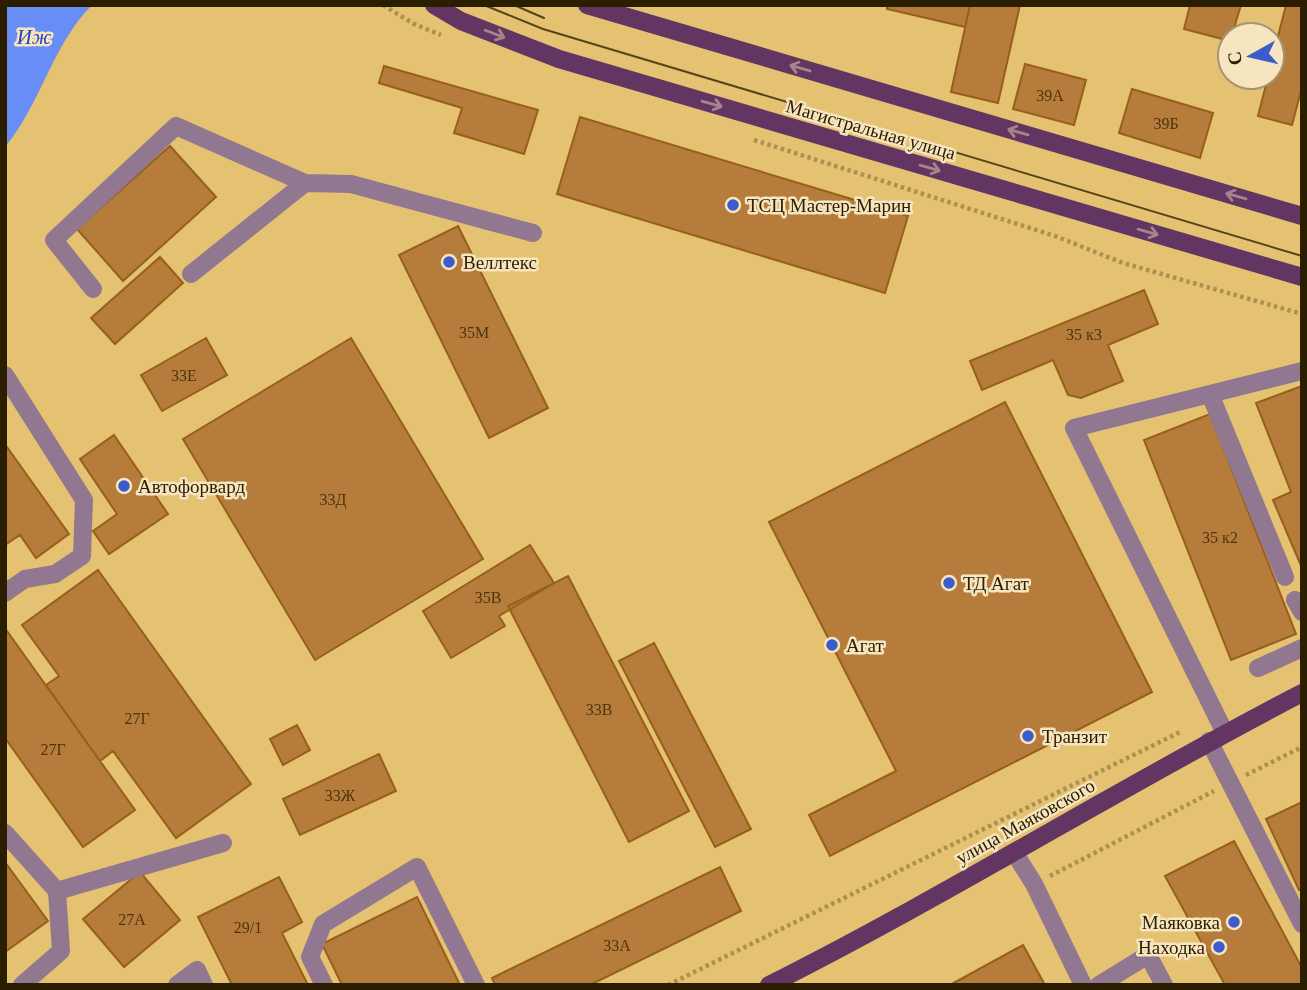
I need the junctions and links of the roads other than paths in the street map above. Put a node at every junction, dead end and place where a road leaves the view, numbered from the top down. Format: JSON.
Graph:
{"nodes":[{"id":1,"x":434,"y":5,"type":"edge"},
{"id":2,"x":587,"y":5,"type":"edge"},
{"id":3,"x":305,"y":183,"type":"junction"},
{"id":4,"x":1302,"y":216,"type":"edge"},
{"id":5,"x":533,"y":233,"type":"dead end"},
{"id":6,"x":191,"y":274,"type":"dead end"},
{"id":7,"x":1302,"y":277,"type":"edge"},
{"id":8,"x":93,"y":289,"type":"dead end"},
{"id":9,"x":1302,"y":371,"type":"edge"},
{"id":10,"x":5,"y":375,"type":"edge"},
{"id":11,"x":1210,"y":394,"type":"junction"},
{"id":12,"x":1285,"y":577,"type":"dead end"},
{"id":13,"x":5,"y":593,"type":"edge"},
{"id":14,"x":1302,"y":648,"type":"edge"},
{"id":15,"x":1258,"y":668,"type":"dead end"},
{"id":16,"x":1302,"y":693,"type":"edge"},
{"id":17,"x":1217,"y":737,"type":"junction"},
{"id":18,"x":5,"y":833,"type":"edge"},
{"id":19,"x":223,"y":843,"type":"dead end"},
{"id":20,"x":1014,"y":852,"type":"junction"},
{"id":21,"x":57,"y":891,"type":"junction"},
{"id":22,"x":1297,"y":902,"type":"edge"},
{"id":23,"x":1302,"y":924,"type":"edge"},
{"id":24,"x":776,"y":983,"type":"edge"},
{"id":25,"x":22,"y":985,"type":"edge"},
{"id":26,"x":177,"y":985,"type":"edge"},
{"id":27,"x":204,"y":985,"type":"edge"},
{"id":28,"x":324,"y":985,"type":"edge"},
{"id":29,"x":476,"y":985,"type":"edge"},
{"id":30,"x":1083,"y":985,"type":"edge"},
{"id":31,"x":1099,"y":985,"type":"edge"},
{"id":32,"x":1164,"y":985,"type":"edge"}],
"edges":[{"from":1,"to":7,"type":"main road","name":"Магистральная улица","one_way":true},
{"from":4,"to":2,"type":"main road","name":"Магистральная улица","one_way":true},
{"from":3,"to":5,"type":"lane"},
{"from":3,"to":6,"type":"lane"},
{"from":3,"to":8,"type":"lane"},
{"from":9,"to":11,"type":"lane"},
{"from":10,"to":13,"type":"lane"},
{"from":11,"to":12,"type":"lane"},
{"from":11,"to":17,"type":"lane"},
{"from":14,"to":15,"type":"lane"},
{"from":16,"to":17,"type":"main road","name":"улица Маяковского"},
{"from":17,"to":20,"type":"main road","name":"улица Маяковского"},
{"from":17,"to":22,"type":"lane"},
{"from":18,"to":21,"type":"lane"},
{"from":19,"to":21,"type":"lane"},
{"from":20,"to":24,"type":"main road","name":"улица Маяковского"},
{"from":20,"to":30,"type":"lane"},
{"from":21,"to":25,"type":"lane"},
{"from":22,"to":23,"type":"lane"},
{"from":26,"to":27,"type":"lane"},
{"from":28,"to":29,"type":"lane"},
{"from":31,"to":32,"type":"lane"}]}
